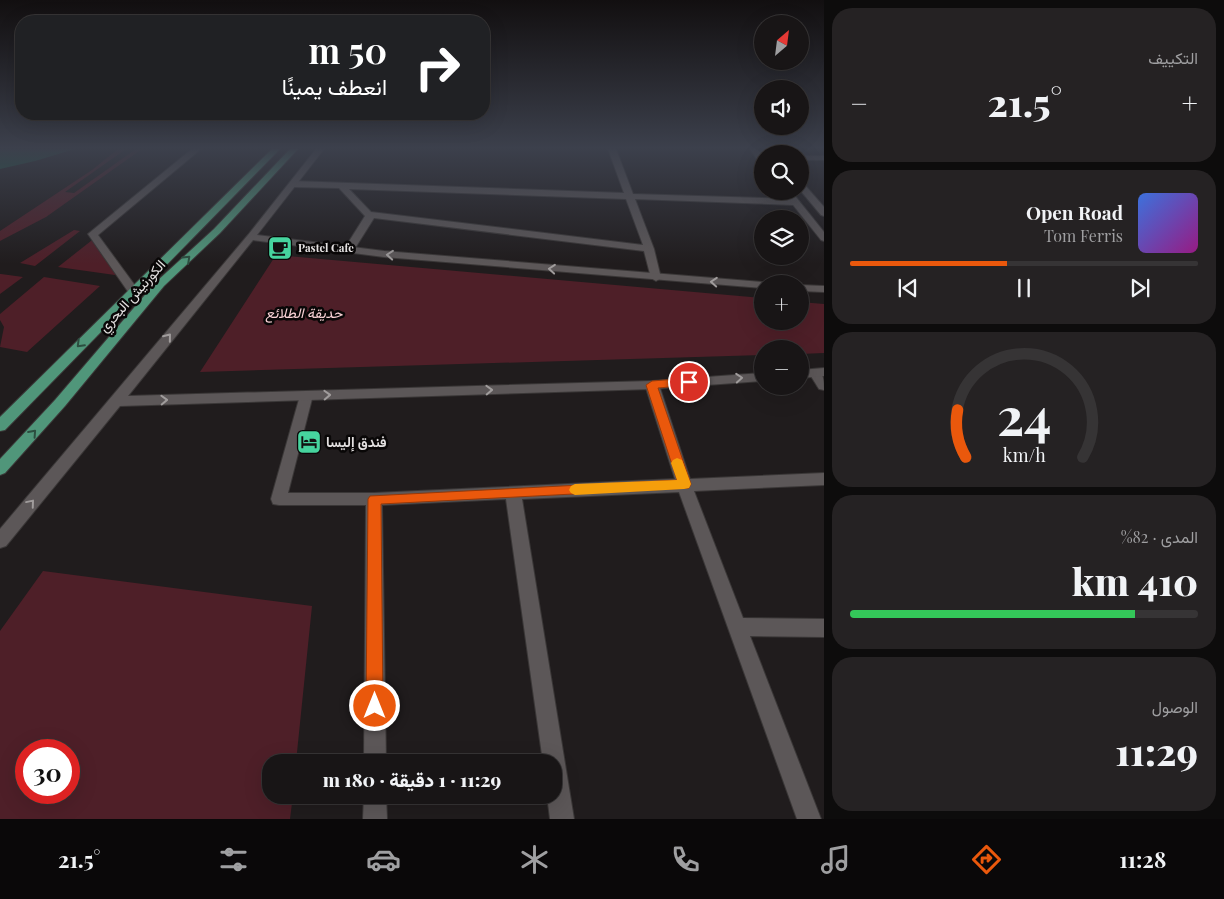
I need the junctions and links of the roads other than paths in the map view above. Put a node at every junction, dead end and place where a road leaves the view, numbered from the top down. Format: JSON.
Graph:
{"nodes":[{"id":1,"x":150,"y":187,"type":"edge"},
{"id":2,"x":238,"y":187,"type":"edge"},
{"id":3,"x":258,"y":187,"type":"edge"},
{"id":4,"x":290,"y":187,"type":"edge"},
{"id":5,"x":343,"y":187,"type":"edge"},
{"id":6,"x":399,"y":187,"type":"edge"},
{"id":7,"x":627,"y":187,"type":"edge"},
{"id":8,"x":630,"y":196,"type":"junction"},
{"id":9,"x":809,"y":196,"type":"edge"},
{"id":10,"x":794,"y":202,"type":"joint"},
{"id":11,"x":824,"y":213,"type":"edge"},
{"id":12,"x":368,"y":214,"type":"junction"},
{"id":13,"x":251,"y":237,"type":"junction"},
{"id":14,"x":824,"y":238,"type":"edge"},
{"id":15,"x":648,"y":249,"type":"junction"},
{"id":16,"x":348,"y":251,"type":"junction"},
{"id":17,"x":656,"y":278,"type":"junction"},
{"id":18,"x":754,"y":284,"type":"edge"},
{"id":19,"x":809,"y":288,"type":"edge"},
{"id":20,"x":824,"y":289,"type":"edge"},
{"id":21,"x":133,"y":291,"type":"junction"},
{"id":22,"x":819,"y":372,"type":"edge"},
{"id":23,"x":754,"y":377,"type":"edge"},
{"id":24,"x":652,"y":385,"type":"junction"},
{"id":25,"x":824,"y":386,"type":"edge"},
{"id":26,"x":306,"y":395,"type":"junction"},
{"id":27,"x":115,"y":401,"type":"junction"},
{"id":28,"x":0,"y":426,"type":"edge"},
{"id":29,"x":0,"y":469,"type":"edge"},
{"id":30,"x":824,"y":479,"type":"edge"},
{"id":31,"x":684,"y":484,"type":"junction"},
{"id":32,"x":514,"y":493,"type":"junction"},
{"id":33,"x":374,"y":499,"type":"junction"},
{"id":34,"x":0,"y":541,"type":"edge"},
{"id":35,"x":737,"y":627,"type":"junction"},
{"id":36,"x":824,"y":628,"type":"edge"},
{"id":37,"x":375,"y":754,"type":"edge"},
{"id":38,"x":553,"y":754,"type":"edge"},
{"id":39,"x":375,"y":804,"type":"edge"},
{"id":40,"x":560,"y":804,"type":"edge"},
{"id":41,"x":375,"y":819,"type":"edge"},
{"id":42,"x":562,"y":819,"type":"edge"},
{"id":43,"x":809,"y":819,"type":"edge"}],
"edges":[{"from":1,"to":21,"type":"street"},
{"from":2,"to":21,"type":"main road","name":"الكورنيش البحري"},
{"from":29,"to":3,"type":"main road","name":"الكورنيش البحري","one_way":true},
{"from":4,"to":13,"type":"street"},
{"from":5,"to":12,"type":"street"},
{"from":6,"to":8,"type":"street"},
{"from":7,"to":8,"type":"street"},
{"from":8,"to":10,"type":"street"},
{"from":8,"to":15,"type":"street"},
{"from":9,"to":11,"type":"street"},
{"from":10,"to":14,"type":"street"},
{"from":12,"to":15,"type":"street"},
{"from":12,"to":16,"type":"street"},
{"from":13,"to":16,"type":"street"},
{"from":27,"to":13,"type":"street","one_way":true},
{"from":15,"to":17,"type":"street"},
{"from":17,"to":16,"type":"street","one_way":true},
{"from":18,"to":17,"type":"street","one_way":true},
{"from":19,"to":20,"type":"street"},
{"from":21,"to":28,"type":"main road","name":"الكورنيش البحري","one_way":true},
{"from":22,"to":25,"type":"street"},
{"from":24,"to":23,"type":"street","one_way":true},
{"from":26,"to":24,"type":"street","one_way":true},
{"from":24,"to":31,"type":"street"},
{"from":27,"to":26,"type":"street","one_way":true},
{"from":26,"to":33,"type":"street"},
{"from":34,"to":27,"type":"street","one_way":true},
{"from":30,"to":31,"type":"street"},
{"from":31,"to":32,"type":"street"},
{"from":31,"to":35,"type":"street"},
{"from":32,"to":33,"type":"street"},
{"from":32,"to":38,"type":"street"},
{"from":33,"to":37,"type":"street"},
{"from":35,"to":36,"type":"street"},
{"from":35,"to":43,"type":"street"},
{"from":39,"to":41,"type":"street"},
{"from":40,"to":42,"type":"street"}]}
